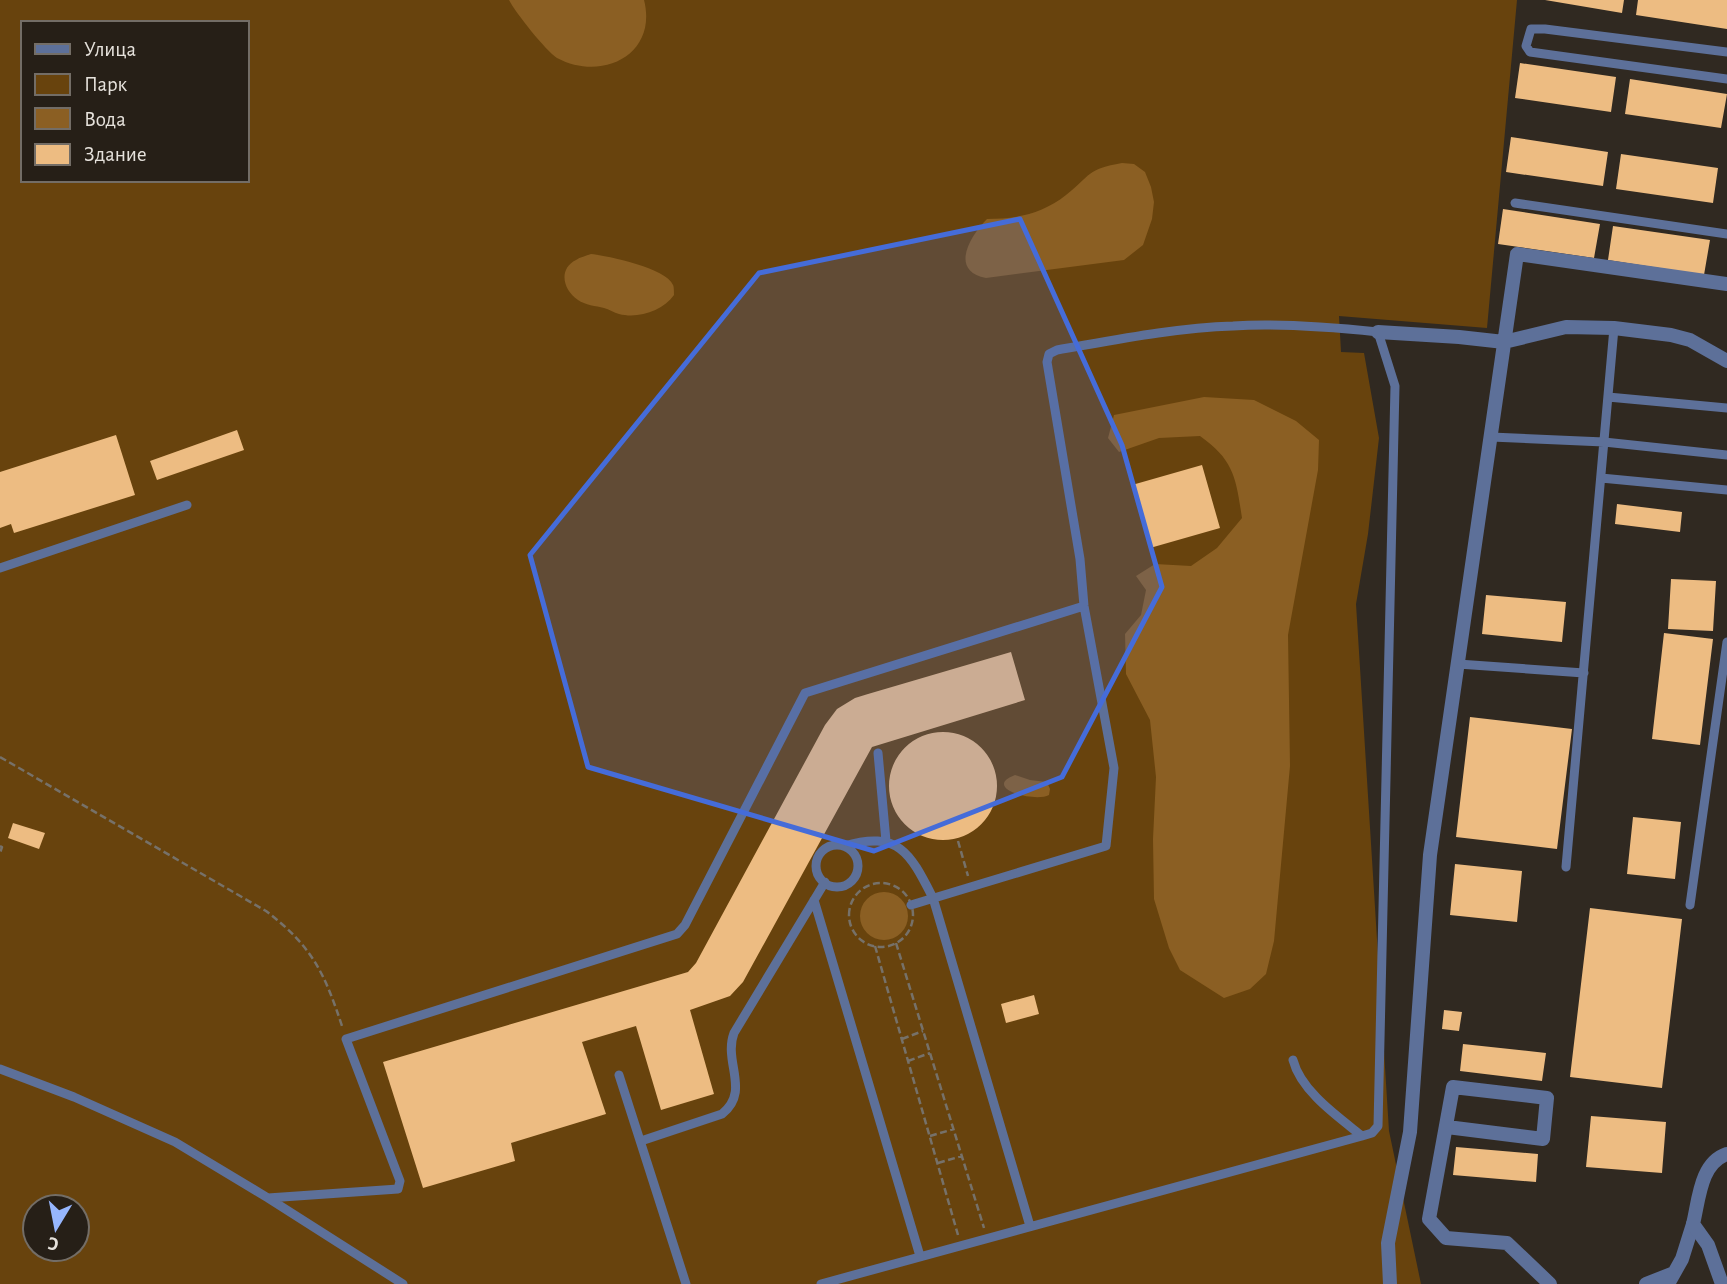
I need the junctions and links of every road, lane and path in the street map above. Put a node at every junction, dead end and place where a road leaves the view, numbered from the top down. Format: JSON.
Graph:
{"nodes":[{"id":1,"x":1727,"y":52,"type":"edge"},
{"id":2,"x":1727,"y":79,"type":"edge"},
{"id":3,"x":1515,"y":203,"type":"dead end"},
{"id":4,"x":1727,"y":234,"type":"edge"},
{"id":5,"x":1727,"y":284,"type":"edge"},
{"id":6,"x":1614,"y":328,"type":"junction"},
{"id":7,"x":1378,"y":332,"type":"junction"},
{"id":8,"x":1504,"y":342,"type":"junction"},
{"id":9,"x":1727,"y":361,"type":"edge"},
{"id":10,"x":1608,"y":397,"type":"junction"},
{"id":11,"x":1727,"y":408,"type":"edge"},
{"id":12,"x":1491,"y":436,"type":"junction"},
{"id":13,"x":1604,"y":442,"type":"junction"},
{"id":14,"x":1727,"y":455,"type":"edge"},
{"id":15,"x":1601,"y":478,"type":"junction"},
{"id":16,"x":1727,"y":491,"type":"edge"},
{"id":17,"x":187,"y":505,"type":"dead end"},
{"id":18,"x":0,"y":568,"type":"edge"},
{"id":19,"x":1084,"y":606,"type":"junction"},
{"id":20,"x":1727,"y":642,"type":"edge"},
{"id":21,"x":1458,"y":664,"type":"junction"},
{"id":22,"x":1584,"y":673,"type":"junction"},
{"id":23,"x":878,"y":753,"type":"dead end"},
{"id":24,"x":0,"y":757,"type":"edge"},
{"id":25,"x":886,"y":841,"type":"junction"},
{"id":26,"x":958,"y":841,"type":"dead end"},
{"id":27,"x":0,"y":846,"type":"edge"},
{"id":28,"x":844,"y":846,"type":"junction"},
{"id":29,"x":0,"y":853,"type":"edge"},
{"id":30,"x":1566,"y":867,"type":"dead end"},
{"id":31,"x":825,"y":882,"type":"junction"},
{"id":32,"x":971,"y":886,"type":"junction"},
{"id":33,"x":933,"y":898,"type":"junction"},
{"id":34,"x":814,"y":900,"type":"junction"},
{"id":35,"x":911,"y":905,"type":"junction"},
{"id":36,"x":1690,"y":905,"type":"dead end"},
{"id":37,"x":896,"y":943,"type":"junction"},
{"id":38,"x":875,"y":946,"type":"junction"},
{"id":39,"x":923,"y":1031,"type":"junction"},
{"id":40,"x":346,"y":1039,"type":"junction"},
{"id":41,"x":902,"y":1040,"type":"junction"},
{"id":42,"x":930,"y":1053,"type":"junction"},
{"id":43,"x":1293,"y":1060,"type":"dead end"},
{"id":44,"x":908,"y":1061,"type":"junction"},
{"id":45,"x":0,"y":1069,"type":"edge"},
{"id":46,"x":619,"y":1075,"type":"dead end"},
{"id":47,"x":1447,"y":1127,"type":"junction"},
{"id":48,"x":954,"y":1129,"type":"junction"},
{"id":49,"x":930,"y":1136,"type":"junction"},
{"id":50,"x":1362,"y":1136,"type":"junction"},
{"id":51,"x":641,"y":1141,"type":"junction"},
{"id":52,"x":1727,"y":1154,"type":"edge"},
{"id":53,"x":962,"y":1156,"type":"junction"},
{"id":54,"x":937,"y":1163,"type":"junction"},
{"id":55,"x":268,"y":1198,"type":"junction"},
{"id":56,"x":1693,"y":1224,"type":"junction"},
{"id":57,"x":1030,"y":1226,"type":"junction"},
{"id":58,"x":987,"y":1238,"type":"junction"},
{"id":59,"x":961,"y":1245,"type":"junction"},
{"id":60,"x":920,"y":1256,"type":"junction"},
{"id":61,"x":1671,"y":1279,"type":"edge"},
{"id":62,"x":403,"y":1284,"type":"edge"},
{"id":63,"x":686,"y":1284,"type":"edge"},
{"id":64,"x":821,"y":1284,"type":"edge"},
{"id":65,"x":1390,"y":1284,"type":"edge"},
{"id":66,"x":1550,"y":1284,"type":"edge"},
{"id":67,"x":1646,"y":1284,"type":"edge"},
{"id":68,"x":1721,"y":1284,"type":"edge"}],
"edges":[{"from":1,"to":2,"type":"lane"},
{"from":3,"to":4,"type":"lane"},
{"from":5,"to":8,"type":"street"},
{"from":6,"to":8,"type":"street"},
{"from":6,"to":9,"type":"street"},
{"from":6,"to":10,"type":"lane"},
{"from":7,"to":8,"type":"street"},
{"from":7,"to":19,"type":"lane"},
{"from":7,"to":50,"type":"lane"},
{"from":8,"to":12,"type":"street"},
{"from":10,"to":11,"type":"lane"},
{"from":10,"to":13,"type":"lane"},
{"from":12,"to":13,"type":"lane"},
{"from":12,"to":21,"type":"street"},
{"from":13,"to":14,"type":"lane"},
{"from":13,"to":15,"type":"lane"},
{"from":15,"to":16,"type":"lane"},
{"from":15,"to":22,"type":"lane"},
{"from":17,"to":18,"type":"lane"},
{"from":19,"to":32,"type":"lane"},
{"from":19,"to":40,"type":"lane"},
{"from":20,"to":36,"type":"lane"},
{"from":21,"to":22,"type":"lane"},
{"from":21,"to":65,"type":"street"},
{"from":22,"to":30,"type":"lane"},
{"from":23,"to":25,"type":"lane"},
{"from":24,"to":40,"type":"path"},
{"from":25,"to":28,"type":"lane"},
{"from":25,"to":33,"type":"lane"},
{"from":26,"to":32,"type":"path"},
{"from":27,"to":29,"type":"path"},
{"from":28,"to":31,"type":"lane"},
{"from":28,"to":31,"type":"lane"},
{"from":31,"to":34,"type":"lane"},
{"from":32,"to":33,"type":"lane"},
{"from":33,"to":35,"type":"lane"},
{"from":33,"to":57,"type":"lane"},
{"from":34,"to":51,"type":"lane"},
{"from":34,"to":60,"type":"lane"},
{"from":35,"to":37,"type":"path"},
{"from":35,"to":38,"type":"path"},
{"from":37,"to":38,"type":"path"},
{"from":37,"to":39,"type":"path"},
{"from":38,"to":41,"type":"path"},
{"from":39,"to":41,"type":"path"},
{"from":39,"to":42,"type":"path"},
{"from":40,"to":55,"type":"lane"},
{"from":41,"to":44,"type":"path"},
{"from":42,"to":44,"type":"path"},
{"from":42,"to":48,"type":"path"},
{"from":43,"to":50,"type":"lane"},
{"from":44,"to":49,"type":"path"},
{"from":45,"to":55,"type":"lane"},
{"from":46,"to":51,"type":"lane"},
{"from":47,"to":47,"type":"street"},
{"from":47,"to":66,"type":"street"},
{"from":48,"to":49,"type":"path"},
{"from":48,"to":53,"type":"path"},
{"from":49,"to":54,"type":"path"},
{"from":50,"to":57,"type":"lane"},
{"from":51,"to":63,"type":"lane"},
{"from":52,"to":56,"type":"street"},
{"from":53,"to":54,"type":"path"},
{"from":53,"to":58,"type":"path"},
{"from":54,"to":59,"type":"path"},
{"from":55,"to":62,"type":"lane"},
{"from":56,"to":61,"type":"street"},
{"from":56,"to":68,"type":"street"},
{"from":57,"to":58,"type":"lane"},
{"from":58,"to":59,"type":"lane"},
{"from":59,"to":60,"type":"lane"},
{"from":60,"to":64,"type":"lane"},
{"from":61,"to":67,"type":"street"}]}
